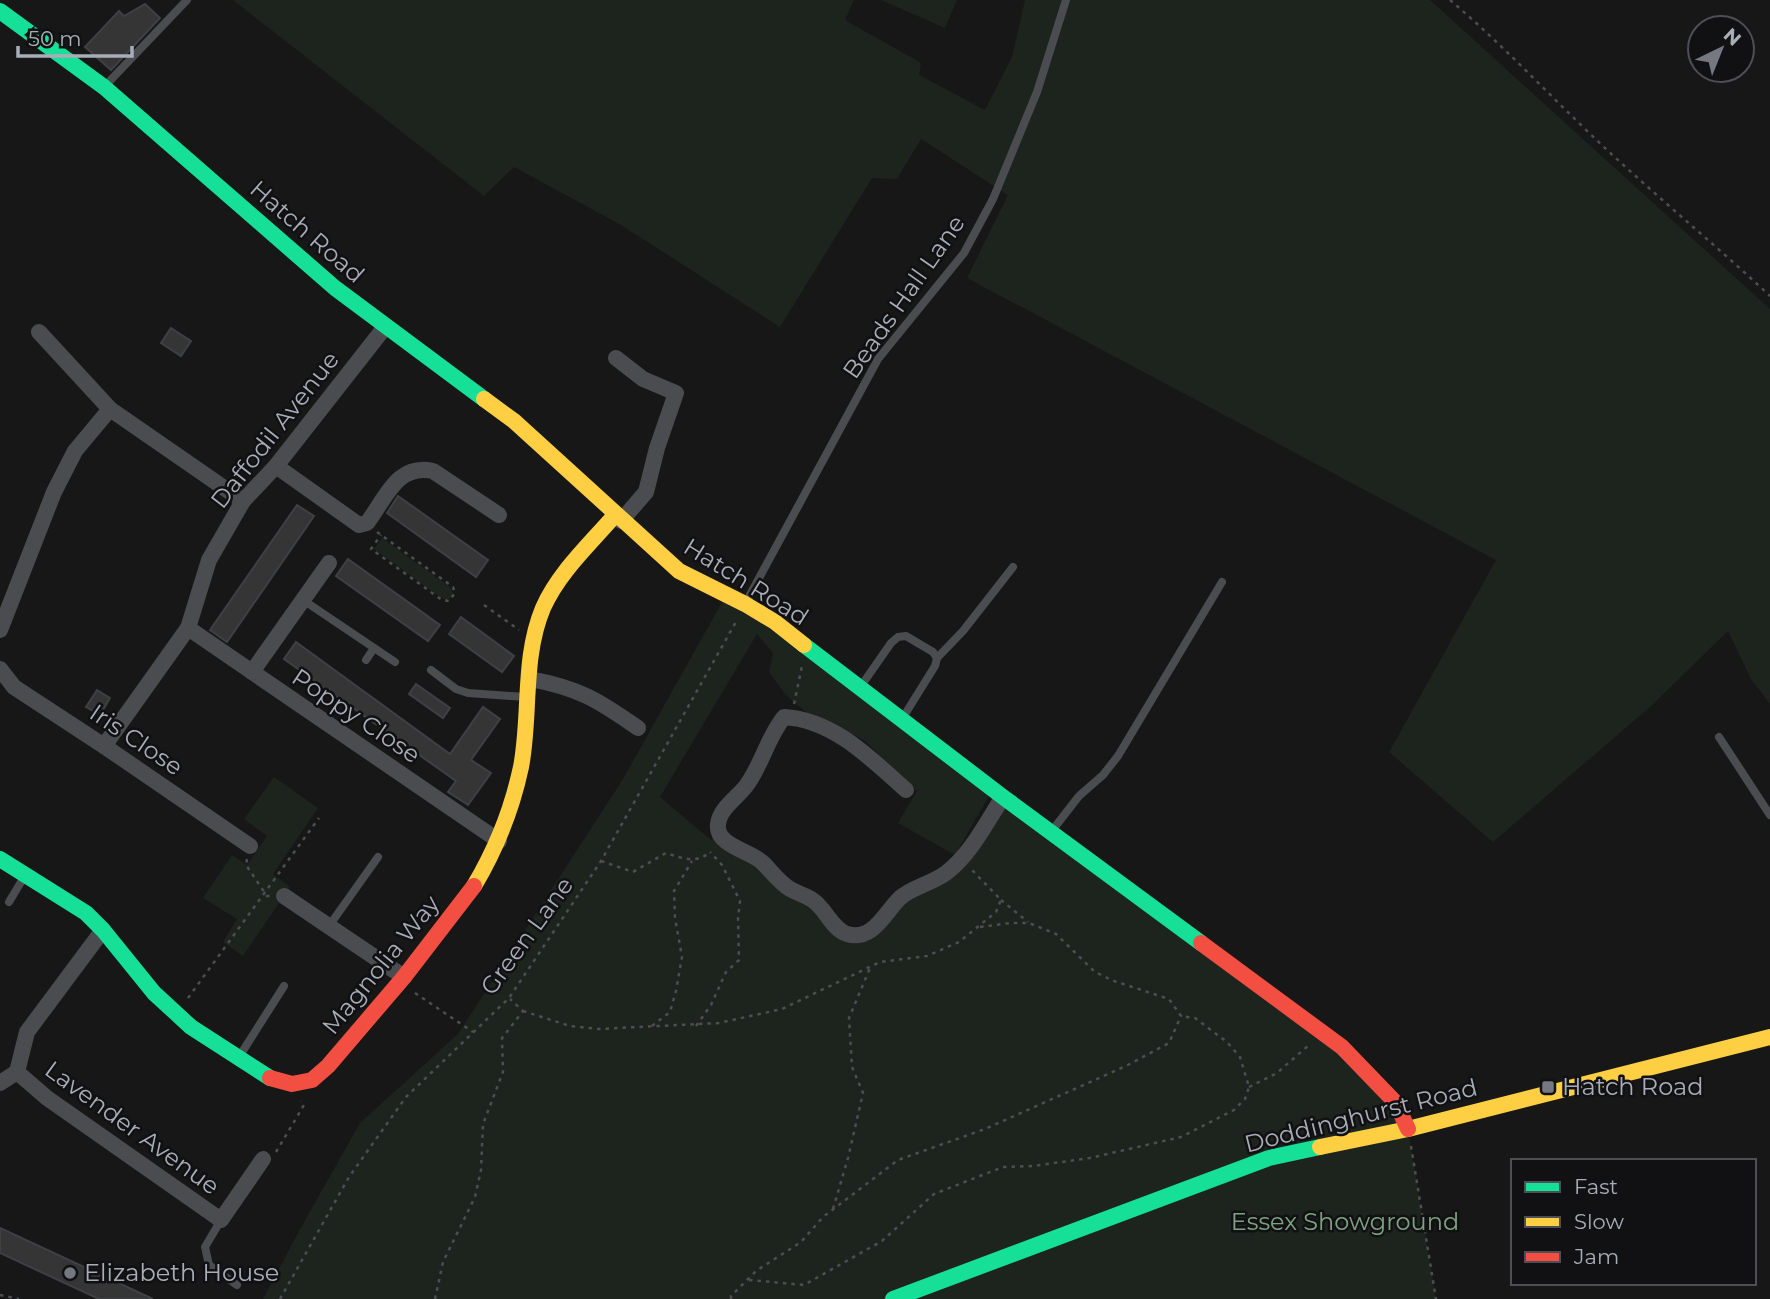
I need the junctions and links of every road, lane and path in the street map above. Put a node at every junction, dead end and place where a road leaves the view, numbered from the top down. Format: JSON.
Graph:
{"nodes":[{"id":1,"x":187,"y":0,"type":"edge"},
{"id":2,"x":1066,"y":0,"type":"edge"},
{"id":3,"x":1450,"y":0,"type":"edge"},
{"id":4,"x":0,"y":11,"type":"edge"},
{"id":5,"x":104,"y":87,"type":"junction"},
{"id":6,"x":1770,"y":296,"type":"edge"},
{"id":7,"x":385,"y":327,"type":"junction"},
{"id":8,"x":39,"y":332,"type":"dead end"},
{"id":9,"x":616,"y":358,"type":"dead end"},
{"id":10,"x":110,"y":409,"type":"junction"},
{"id":11,"x":276,"y":466,"type":"junction"},
{"id":12,"x":243,"y":501,"type":"junction"},
{"id":13,"x":499,"y":515,"type":"dead end"},
{"id":14,"x":618,"y":518,"type":"junction"},
{"id":15,"x":367,"y":523,"type":"junction"},
{"id":16,"x":381,"y":535,"type":"junction"},
{"id":17,"x":328,"y":563,"type":"dead end"},
{"id":18,"x":1013,"y":567,"type":"dead end"},
{"id":19,"x":1222,"y":582,"type":"dead end"},
{"id":20,"x":303,"y":600,"type":"junction"},
{"id":21,"x":746,"y":604,"type":"junction"},
{"id":22,"x":484,"y":605,"type":"dead end"},
{"id":23,"x":188,"y":628,"type":"junction"},
{"id":24,"x":0,"y":630,"type":"edge"},
{"id":25,"x":533,"y":640,"type":"junction"},
{"id":26,"x":374,"y":648,"type":"junction"},
{"id":27,"x":805,"y":656,"type":"dead end"},
{"id":28,"x":937,"y":658,"type":"junction"},
{"id":29,"x":366,"y":660,"type":"dead end"},
{"id":30,"x":395,"y":662,"type":"dead end"},
{"id":31,"x":0,"y":669,"type":"edge"},
{"id":32,"x":431,"y":670,"type":"dead end"},
{"id":33,"x":251,"y":672,"type":"junction"},
{"id":34,"x":530,"y":678,"type":"junction"},
{"id":35,"x":860,"y":687,"type":"junction"},
{"id":36,"x":529,"y":697,"type":"junction"},
{"id":37,"x":791,"y":718,"type":"junction"},
{"id":38,"x":902,"y":719,"type":"junction"},
{"id":39,"x":638,"y":728,"type":"dead end"},
{"id":40,"x":1719,"y":737,"type":"dead end"},
{"id":41,"x":104,"y":746,"type":"junction"},
{"id":42,"x":906,"y":790,"type":"dead end"},
{"id":43,"x":1003,"y":797,"type":"junction"},
{"id":44,"x":1770,"y":815,"type":"edge"},
{"id":45,"x":318,"y":818,"type":"dead end"},
{"id":46,"x":1051,"y":832,"type":"junction"},
{"id":47,"x":724,"y":839,"type":"junction"},
{"id":48,"x":499,"y":841,"type":"junction"},
{"id":49,"x":250,"y":846,"type":"joint"},
{"id":50,"x":710,"y":852,"type":"junction"},
{"id":51,"x":378,"y":857,"type":"dead end"},
{"id":52,"x":0,"y":859,"type":"edge"},
{"id":53,"x":962,"y":859,"type":"junction"},
{"id":54,"x":601,"y":861,"type":"junction"},
{"id":55,"x":692,"y":861,"type":"junction"},
{"id":56,"x":25,"y":874,"type":"junction"},
{"id":57,"x":265,"y":892,"type":"junction"},
{"id":58,"x":284,"y":896,"type":"joint"},
{"id":59,"x":1001,"y":900,"type":"junction"},
{"id":60,"x":9,"y":902,"type":"dead end"},
{"id":61,"x":1029,"y":923,"type":"junction"},
{"id":62,"x":329,"y":926,"type":"junction"},
{"id":63,"x":980,"y":927,"type":"junction"},
{"id":64,"x":103,"y":930,"type":"junction"},
{"id":65,"x":870,"y":967,"type":"junction"},
{"id":66,"x":401,"y":980,"type":"junction"},
{"id":67,"x":284,"y":986,"type":"dead end"},
{"id":68,"x":509,"y":998,"type":"junction"},
{"id":69,"x":523,"y":1011,"type":"junction"},
{"id":70,"x":176,"y":1015,"type":"junction"},
{"id":71,"x":1181,"y":1016,"type":"junction"},
{"id":72,"x":652,"y":1026,"type":"junction"},
{"id":73,"x":696,"y":1026,"type":"junction"},
{"id":74,"x":473,"y":1032,"type":"junction"},
{"id":75,"x":1322,"y":1033,"type":"junction"},
{"id":76,"x":1770,"y":1037,"type":"edge"},
{"id":77,"x":237,"y":1059,"type":"junction"},
{"id":78,"x":17,"y":1072,"type":"junction"},
{"id":79,"x":0,"y":1083,"type":"edge"},
{"id":80,"x":292,"y":1084,"type":"junction"},
{"id":81,"x":1249,"y":1087,"type":"junction"},
{"id":82,"x":1408,"y":1129,"type":"junction"},
{"id":83,"x":263,"y":1159,"type":"joint"},
{"id":84,"x":832,"y":1209,"type":"junction"},
{"id":85,"x":221,"y":1220,"type":"junction"},
{"id":86,"x":749,"y":1280,"type":"junction"},
{"id":87,"x":237,"y":1285,"type":"dead end"},
{"id":88,"x":0,"y":1295,"type":"edge"},
{"id":89,"x":19,"y":1299,"type":"edge"},
{"id":90,"x":280,"y":1299,"type":"edge"},
{"id":91,"x":435,"y":1299,"type":"edge"},
{"id":92,"x":731,"y":1299,"type":"edge"},
{"id":93,"x":893,"y":1299,"type":"edge"},
{"id":94,"x":1436,"y":1299,"type":"edge"}],
"edges":[{"from":1,"to":5,"type":"lane"},
{"from":2,"to":21,"type":"lane","name":"Beads Hall Lane"},
{"from":3,"to":6,"type":"path"},
{"from":4,"to":5,"type":"street","name":"Hatch Road"},
{"from":5,"to":7,"type":"street","name":"Hatch Road"},
{"from":7,"to":11,"type":"street","name":"Daffodil Avenue"},
{"from":7,"to":14,"type":"street","name":"Hatch Road"},
{"from":8,"to":10,"type":"street"},
{"from":9,"to":14,"type":"street"},
{"from":10,"to":12,"type":"street"},
{"from":10,"to":24,"type":"street"},
{"from":11,"to":12,"type":"street","name":"Daffodil Avenue"},
{"from":11,"to":15,"type":"street"},
{"from":12,"to":23,"type":"street","name":"Daffodil Avenue"},
{"from":13,"to":15,"type":"street"},
{"from":14,"to":21,"type":"street","name":"Hatch Road"},
{"from":14,"to":25,"type":"street","name":"Magnolia Way"},
{"from":15,"to":16,"type":"path"},
{"from":16,"to":16,"type":"path"},
{"from":17,"to":20,"type":"street"},
{"from":18,"to":28,"type":"lane"},
{"from":19,"to":46,"type":"lane"},
{"from":20,"to":26,"type":"lane"},
{"from":20,"to":33,"type":"street"},
{"from":21,"to":35,"type":"street","name":"Hatch Road"},
{"from":21,"to":54,"type":"path","name":"Green Lane"},
{"from":22,"to":25,"type":"path"},
{"from":23,"to":33,"type":"street","name":"Poppy Close"},
{"from":23,"to":41,"type":"street","name":"Daffodil Avenue"},
{"from":25,"to":34,"type":"street","name":"Magnolia Way"},
{"from":26,"to":29,"type":"lane"},
{"from":26,"to":30,"type":"lane"},
{"from":27,"to":37,"type":"path"},
{"from":28,"to":35,"type":"lane"},
{"from":28,"to":38,"type":"lane"},
{"from":31,"to":41,"type":"street","name":"Iris Close"},
{"from":32,"to":36,"type":"lane"},
{"from":33,"to":48,"type":"street","name":"Poppy Close"},
{"from":34,"to":36,"type":"street","name":"Magnolia Way"},
{"from":34,"to":39,"type":"street"},
{"from":35,"to":38,"type":"street","name":"Hatch Road"},
{"from":36,"to":48,"type":"street","name":"Magnolia Way"},
{"from":37,"to":42,"type":"street"},
{"from":37,"to":47,"type":"street"},
{"from":38,"to":43,"type":"street","name":"Hatch Road"},
{"from":40,"to":44,"type":"lane"},
{"from":41,"to":49,"type":"street","name":"Iris Close"},
{"from":43,"to":46,"type":"street","name":"Hatch Road"},
{"from":43,"to":53,"type":"street"},
{"from":45,"to":57,"type":"path"},
{"from":46,"to":75,"type":"street","name":"Hatch Road"},
{"from":47,"to":50,"type":"path"},
{"from":47,"to":53,"type":"street"},
{"from":48,"to":66,"type":"street","name":"Magnolia Way"},
{"from":49,"to":57,"type":"path"},
{"from":50,"to":55,"type":"path"},
{"from":50,"to":73,"type":"path"},
{"from":51,"to":62,"type":"lane"},
{"from":52,"to":56,"type":"street"},
{"from":53,"to":59,"type":"path"},
{"from":54,"to":55,"type":"path"},
{"from":54,"to":68,"type":"path","name":"Green Lane"},
{"from":55,"to":72,"type":"path"},
{"from":56,"to":60,"type":"lane"},
{"from":56,"to":64,"type":"street"},
{"from":57,"to":58,"type":"path"},
{"from":57,"to":70,"type":"path"},
{"from":58,"to":62,"type":"street"},
{"from":59,"to":61,"type":"path"},
{"from":59,"to":63,"type":"path"},
{"from":61,"to":63,"type":"path"},
{"from":61,"to":71,"type":"path"},
{"from":62,"to":66,"type":"street"},
{"from":63,"to":65,"type":"path"},
{"from":64,"to":70,"type":"street"},
{"from":64,"to":78,"type":"street","name":"Lavender Avenue"},
{"from":65,"to":73,"type":"path"},
{"from":65,"to":84,"type":"path"},
{"from":66,"to":74,"type":"path"},
{"from":66,"to":80,"type":"street","name":"Magnolia Way"},
{"from":67,"to":77,"type":"lane"},
{"from":68,"to":69,"type":"path"},
{"from":68,"to":74,"type":"path","name":"Green Lane"},
{"from":69,"to":72,"type":"path"},
{"from":69,"to":91,"type":"path"},
{"from":70,"to":77,"type":"street"},
{"from":71,"to":81,"type":"path"},
{"from":71,"to":84,"type":"path"},
{"from":72,"to":73,"type":"path"},
{"from":74,"to":90,"type":"path","name":"Green Lane"},
{"from":75,"to":81,"type":"path"},
{"from":75,"to":82,"type":"street","name":"Hatch Road"},
{"from":76,"to":82,"type":"street","name":"Doddinghurst Road"},
{"from":77,"to":80,"type":"street"},
{"from":78,"to":79,"type":"street","name":"Lavender Avenue"},
{"from":78,"to":85,"type":"street","name":"Lavender Avenue"},
{"from":80,"to":83,"type":"path"},
{"from":81,"to":86,"type":"path"},
{"from":82,"to":93,"type":"street","name":"Doddinghurst Road"},
{"from":82,"to":94,"type":"path"},
{"from":83,"to":85,"type":"street"},
{"from":84,"to":86,"type":"path"},
{"from":85,"to":87,"type":"lane"},
{"from":86,"to":92,"type":"path"},
{"from":88,"to":89,"type":"path"}]}
